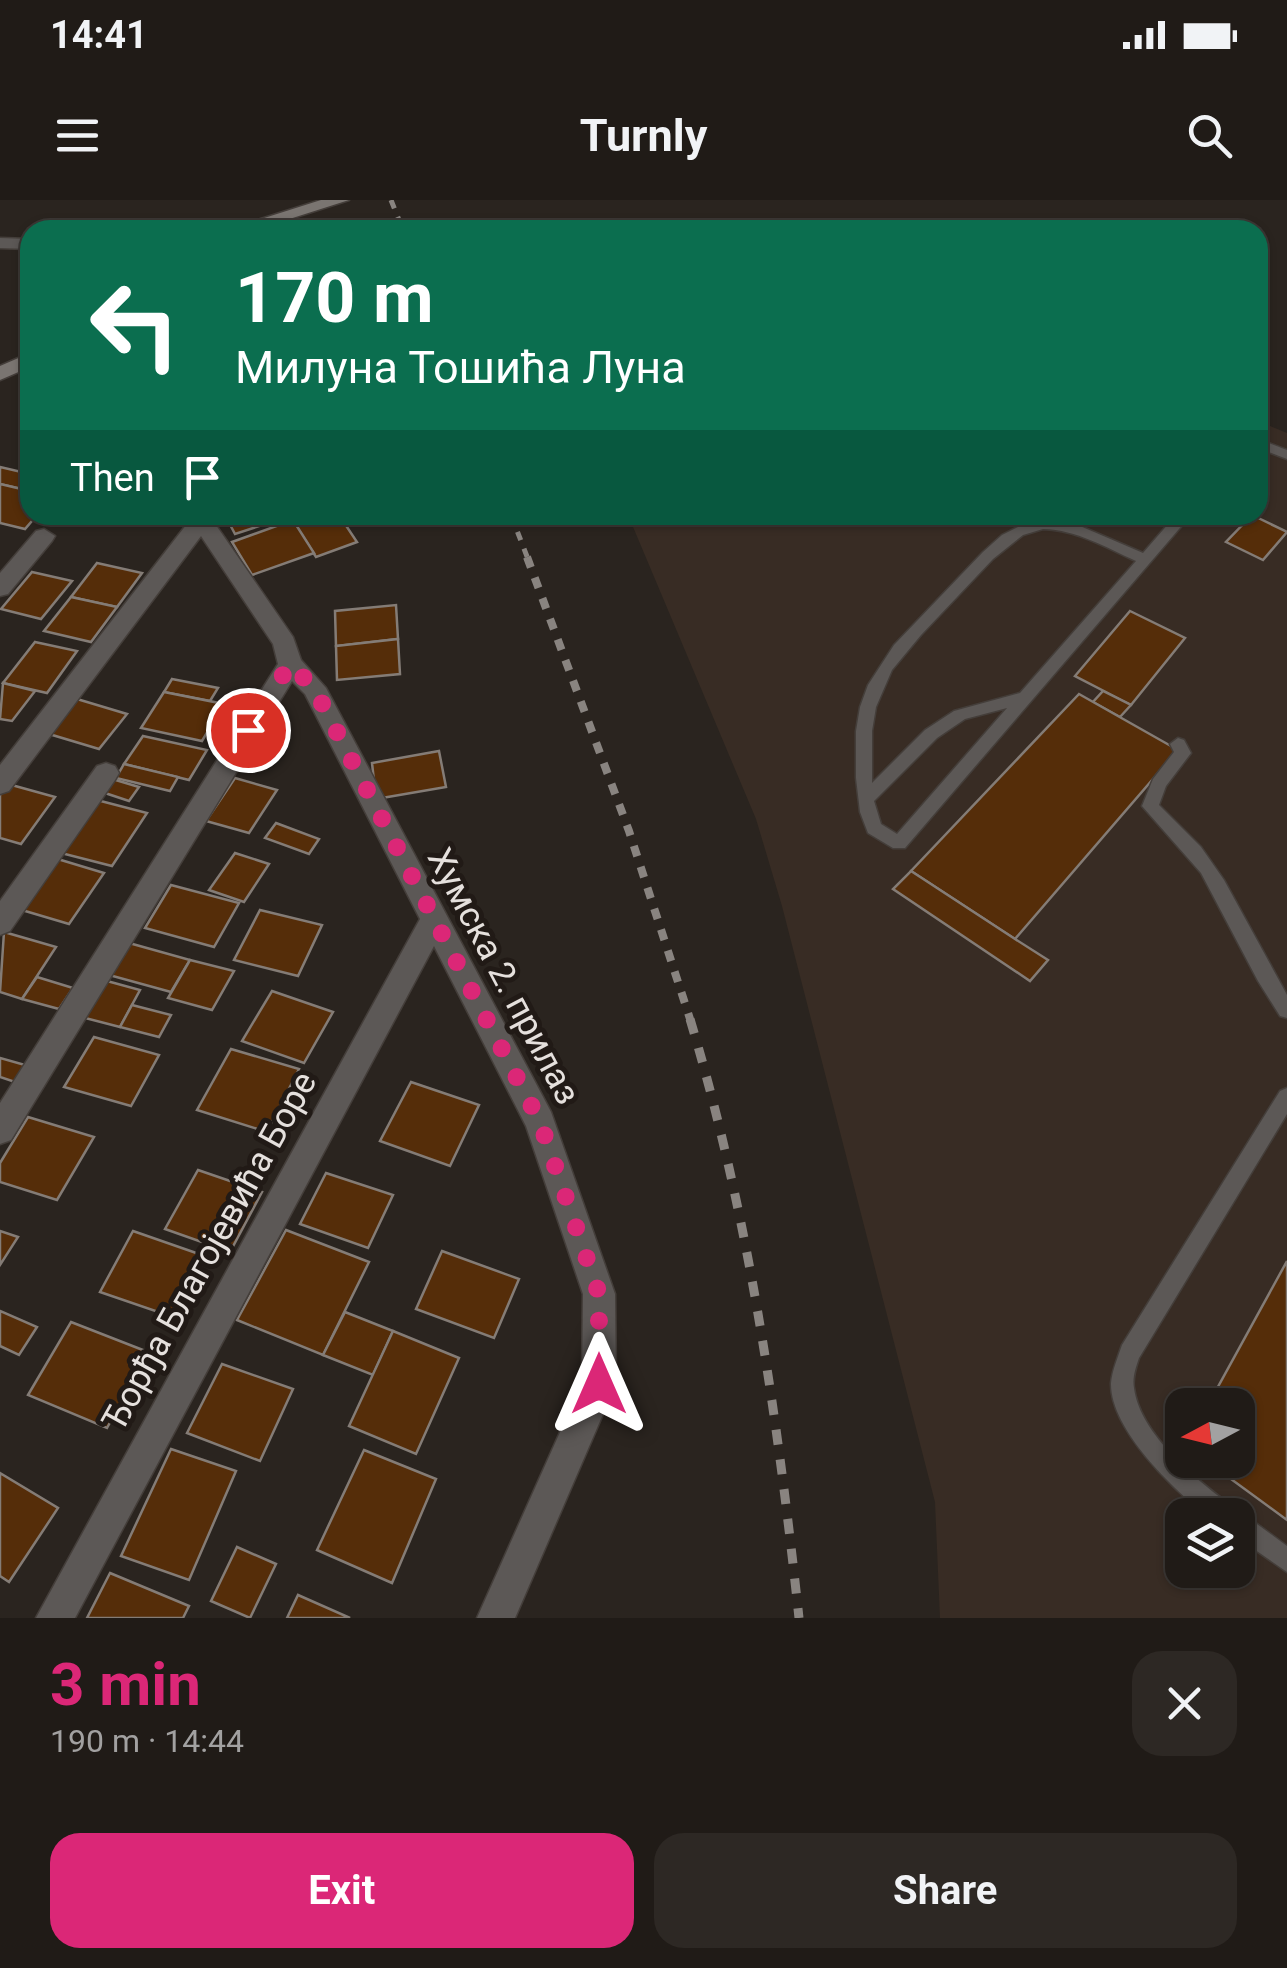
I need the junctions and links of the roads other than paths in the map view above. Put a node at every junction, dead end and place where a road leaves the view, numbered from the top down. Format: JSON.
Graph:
{"nodes":[{"id":1,"x":341,"y":200,"type":"edge"},
{"id":2,"x":270,"y":220,"type":"edge"},
{"id":3,"x":302,"y":220,"type":"edge"},
{"id":4,"x":194,"y":525,"type":"edge"},
{"id":5,"x":204,"y":525,"type":"edge"},
{"id":6,"x":1044,"y":525,"type":"edge"},
{"id":7,"x":1053,"y":525,"type":"edge"},
{"id":8,"x":1175,"y":525,"type":"edge"},
{"id":9,"x":44,"y":536,"type":"dead end"},
{"id":10,"x":1145,"y":560,"type":"junction"},
{"id":11,"x":0,"y":588,"type":"edge"},
{"id":12,"x":290,"y":664,"type":"junction"},
{"id":13,"x":1026,"y":697,"type":"junction"},
{"id":14,"x":1178,"y":744,"type":"dead end"},
{"id":15,"x":106,"y":773,"type":"dead end"},
{"id":16,"x":0,"y":784,"type":"edge"},
{"id":17,"x":866,"y":800,"type":"junction"},
{"id":18,"x":433,"y":922,"type":"junction"},
{"id":19,"x":0,"y":923,"type":"edge"},
{"id":20,"x":1287,"y":1010,"type":"edge"},
{"id":21,"x":1287,"y":1097,"type":"edge"},
{"id":22,"x":0,"y":1130,"type":"edge"},
{"id":23,"x":1202,"y":1498,"type":"edge"},
{"id":24,"x":1255,"y":1536,"type":"edge"},
{"id":25,"x":1287,"y":1560,"type":"edge"},
{"id":26,"x":55,"y":1618,"type":"edge"},
{"id":27,"x":496,"y":1618,"type":"edge"}],
"edges":[{"from":1,"to":2,"type":"main road"},
{"from":1,"to":3,"type":"main road"},
{"from":4,"to":16,"type":"street"},
{"from":5,"to":12,"type":"street","name":"Хумска 2. прилаз"},
{"from":6,"to":17,"type":"lane"},
{"from":7,"to":10,"type":"lane"},
{"from":8,"to":10,"type":"lane"},
{"from":9,"to":11,"type":"street"},
{"from":10,"to":13,"type":"lane"},
{"from":12,"to":18,"type":"street","name":"Хумска 2. прилаз"},
{"from":12,"to":22,"type":"street"},
{"from":13,"to":17,"type":"lane"},
{"from":13,"to":17,"type":"lane"},
{"from":14,"to":20,"type":"lane"},
{"from":15,"to":19,"type":"street"},
{"from":18,"to":26,"type":"street","name":"Ђорђа Благојевића Боре"},
{"from":18,"to":27,"type":"street","name":"Хумска 2. прилаз"},
{"from":21,"to":23,"type":"lane"},
{"from":24,"to":25,"type":"lane"}]}
